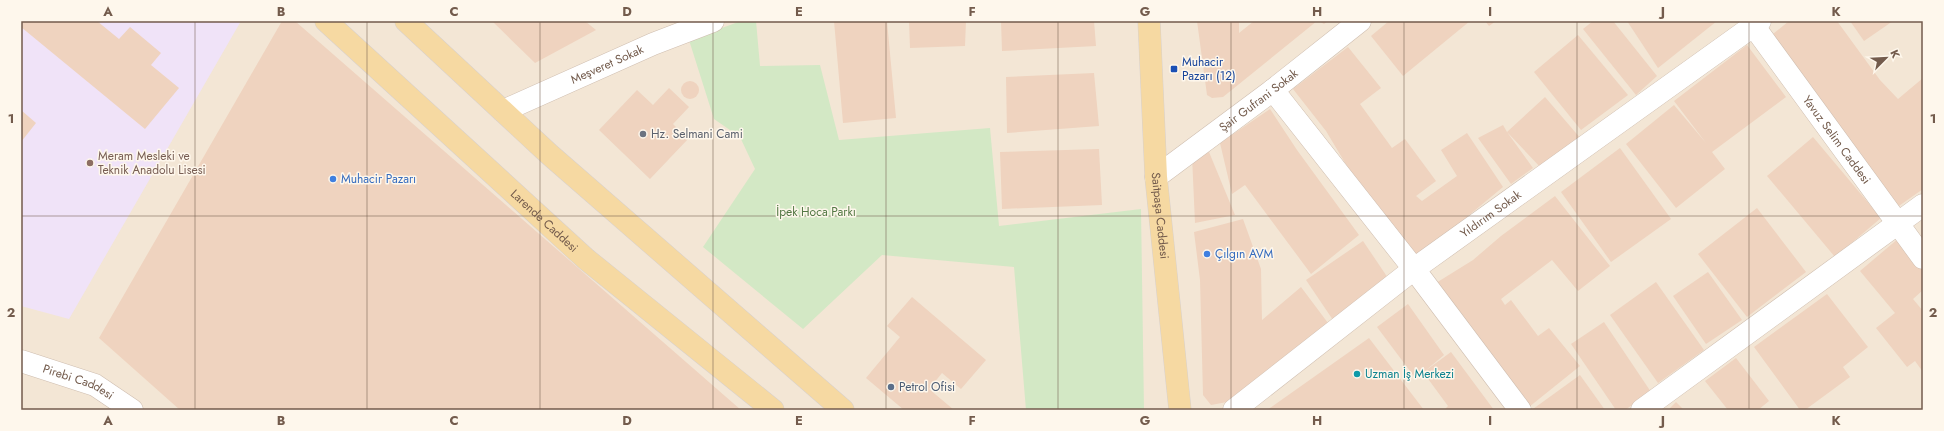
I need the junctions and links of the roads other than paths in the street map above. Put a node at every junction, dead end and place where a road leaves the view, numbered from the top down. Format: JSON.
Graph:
{"nodes":[{"id":1,"x":326,"y":21,"type":"edge"},
{"id":2,"x":406,"y":21,"type":"edge"},
{"id":3,"x":713,"y":21,"type":"edge"},
{"id":4,"x":1149,"y":21,"type":"edge"},
{"id":5,"x":1360,"y":21,"type":"edge"},
{"id":6,"x":1754,"y":23,"type":"edge"},
{"id":7,"x":1272,"y":90,"type":"junction"},
{"id":8,"x":503,"y":111,"type":"junction"},
{"id":9,"x":1156,"y":178,"type":"junction"},
{"id":10,"x":1923,"y":205,"type":"edge"},
{"id":11,"x":1899,"y":223,"type":"junction"},
{"id":12,"x":1923,"y":258,"type":"edge"},
{"id":13,"x":1414,"y":269,"type":"junction"},
{"id":14,"x":21,"y":361,"type":"edge"},
{"id":15,"x":132,"y":410,"type":"edge"},
{"id":16,"x":773,"y":410,"type":"edge"},
{"id":17,"x":843,"y":410,"type":"edge"},
{"id":18,"x":1180,"y":410,"type":"edge"},
{"id":19,"x":1234,"y":410,"type":"edge"},
{"id":20,"x":1520,"y":410,"type":"edge"},
{"id":21,"x":1642,"y":410,"type":"edge"}],
"edges":[{"from":1,"to":16,"type":"main road","name":"Larende Caddesi"},
{"from":2,"to":8,"type":"main road"},
{"from":3,"to":8,"type":"street","name":"Meşveret Sokak"},
{"from":4,"to":9,"type":"main road","name":"Saitpaşa Caddesi"},
{"from":5,"to":7,"type":"street","name":"Şair Gufrani Sokak"},
{"from":6,"to":11,"type":"street","name":"Yavuz Selim Caddesi"},
{"from":6,"to":13,"type":"street","name":"Yıldırım Sokak"},
{"from":7,"to":9,"type":"street","name":"Şair Gufrani Sokak"},
{"from":7,"to":13,"type":"street"},
{"from":8,"to":17,"type":"main road"},
{"from":9,"to":18,"type":"main road","name":"Saitpaşa Caddesi"},
{"from":10,"to":11,"type":"street"},
{"from":11,"to":12,"type":"street","name":"Yavuz Selim Caddesi"},
{"from":11,"to":21,"type":"street"},
{"from":13,"to":19,"type":"street","name":"Yıldırım Sokak"},
{"from":13,"to":20,"type":"street"},
{"from":14,"to":15,"type":"street","name":"Pirebi Caddesi"}]}
